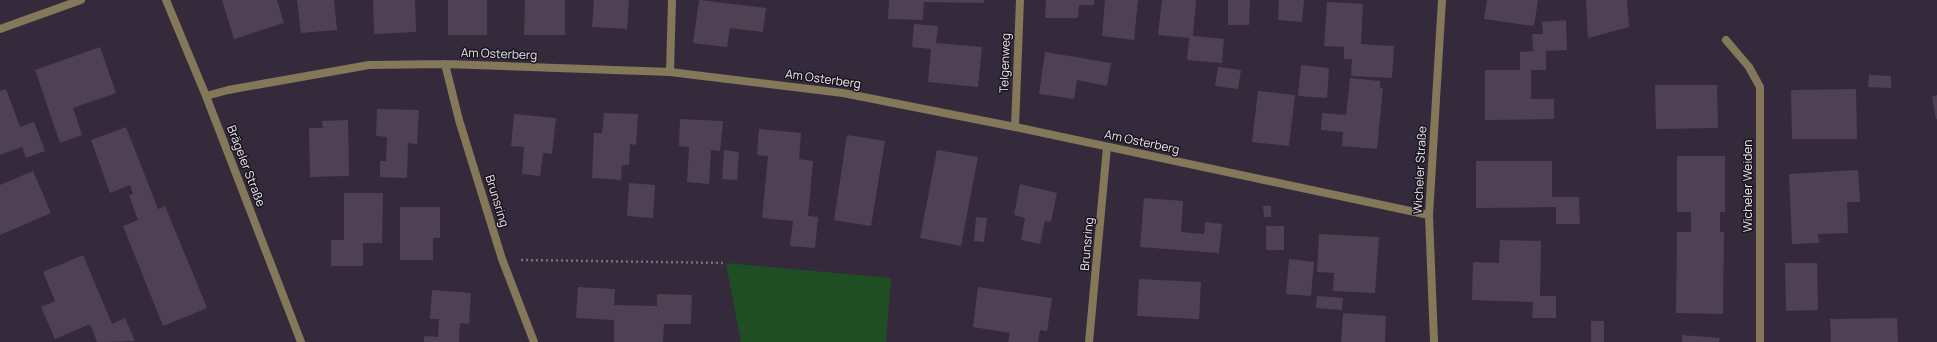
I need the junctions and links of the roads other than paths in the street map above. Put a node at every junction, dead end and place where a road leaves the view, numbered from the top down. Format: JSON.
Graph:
{"nodes":[{"id":1,"x":81,"y":0,"type":"edge"},
{"id":2,"x":166,"y":0,"type":"edge"},
{"id":3,"x":672,"y":0,"type":"edge"},
{"id":4,"x":1020,"y":0,"type":"edge"},
{"id":5,"x":1442,"y":0,"type":"edge"},
{"id":6,"x":0,"y":29,"type":"edge"},
{"id":7,"x":1726,"y":40,"type":"dead end"},
{"id":8,"x":445,"y":64,"type":"junction"},
{"id":9,"x":670,"y":72,"type":"junction"},
{"id":10,"x":206,"y":96,"type":"junction"},
{"id":11,"x":1015,"y":126,"type":"junction"},
{"id":12,"x":1107,"y":148,"type":"junction"},
{"id":13,"x":1429,"y":215,"type":"junction"},
{"id":14,"x":301,"y":342,"type":"edge"},
{"id":15,"x":534,"y":342,"type":"edge"},
{"id":16,"x":1089,"y":342,"type":"edge"},
{"id":17,"x":1434,"y":342,"type":"edge"},
{"id":18,"x":1760,"y":342,"type":"edge"}],
"edges":[{"from":1,"to":6,"type":"street"},
{"from":2,"to":10,"type":"street","name":"Brägeler Straße"},
{"from":3,"to":9,"type":"street"},
{"from":4,"to":11,"type":"street","name":"Telgenweg"},
{"from":5,"to":13,"type":"street","name":"Wicheler Straße"},
{"from":7,"to":18,"type":"street","name":"Wicheler Weiden"},
{"from":8,"to":9,"type":"street","name":"Am Osterberg"},
{"from":8,"to":10,"type":"street","name":"Am Osterberg"},
{"from":8,"to":15,"type":"street","name":"Brunsring"},
{"from":9,"to":11,"type":"street","name":"Am Osterberg"},
{"from":10,"to":14,"type":"street","name":"Brägeler Straße"},
{"from":11,"to":12,"type":"street","name":"Am Osterberg"},
{"from":12,"to":13,"type":"street","name":"Am Osterberg"},
{"from":12,"to":16,"type":"street","name":"Brunsring"},
{"from":13,"to":17,"type":"street","name":"Wicheler Straße"}]}
